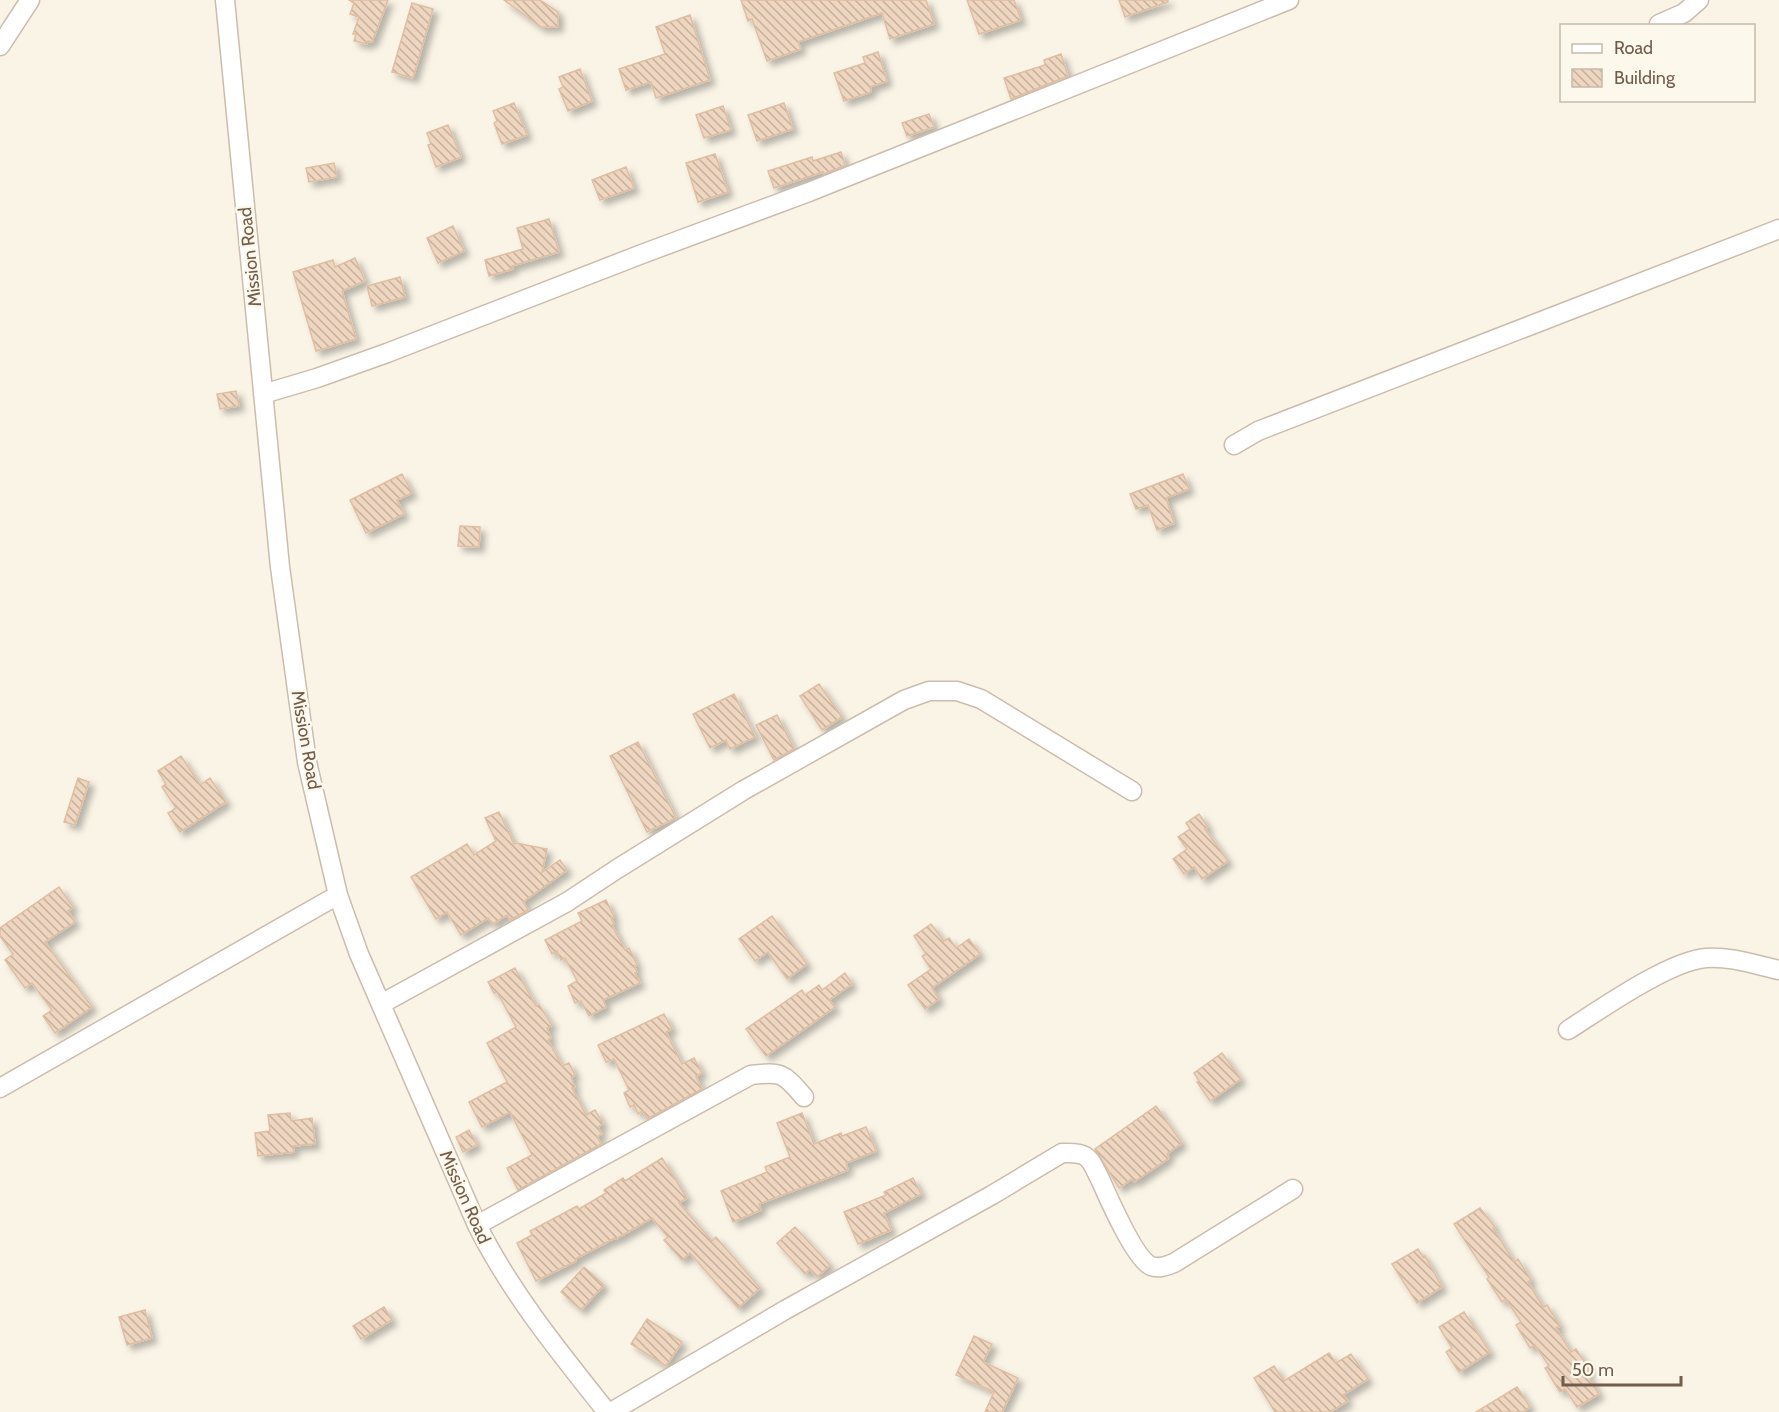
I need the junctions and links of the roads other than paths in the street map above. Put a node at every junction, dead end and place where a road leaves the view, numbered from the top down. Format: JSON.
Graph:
{"nodes":[{"id":1,"x":30,"y":0,"type":"edge"},
{"id":2,"x":225,"y":0,"type":"edge"},
{"id":3,"x":1288,"y":0,"type":"edge"},
{"id":4,"x":1699,"y":0,"type":"edge"},
{"id":5,"x":1659,"y":24,"type":"dead end"},
{"id":6,"x":0,"y":46,"type":"edge"},
{"id":7,"x":1779,"y":229,"type":"edge"},
{"id":8,"x":263,"y":394,"type":"junction"},
{"id":9,"x":1234,"y":445,"type":"dead end"},
{"id":10,"x":1132,"y":791,"type":"dead end"},
{"id":11,"x":338,"y":895,"type":"junction"},
{"id":12,"x":1779,"y":970,"type":"edge"},
{"id":13,"x":381,"y":1004,"type":"junction"},
{"id":14,"x":1568,"y":1029,"type":"dead end"},
{"id":15,"x":0,"y":1088,"type":"edge"},
{"id":16,"x":804,"y":1097,"type":"dead end"},
{"id":17,"x":1293,"y":1189,"type":"dead end"},
{"id":18,"x":477,"y":1225,"type":"junction"},
{"id":19,"x":609,"y":1412,"type":"edge"}],
"edges":[{"from":1,"to":6,"type":"street"},
{"from":2,"to":8,"type":"street","name":"Mission Road"},
{"from":3,"to":8,"type":"street"},
{"from":4,"to":5,"type":"street"},
{"from":7,"to":9,"type":"street"},
{"from":8,"to":11,"type":"street","name":"Mission Road"},
{"from":10,"to":13,"type":"street"},
{"from":11,"to":13,"type":"street","name":"Mission Road"},
{"from":11,"to":15,"type":"street"},
{"from":12,"to":14,"type":"street"},
{"from":13,"to":18,"type":"street","name":"Mission Road"},
{"from":16,"to":18,"type":"street"},
{"from":17,"to":19,"type":"street"},
{"from":18,"to":19,"type":"street","name":"Mission Road"}]}
